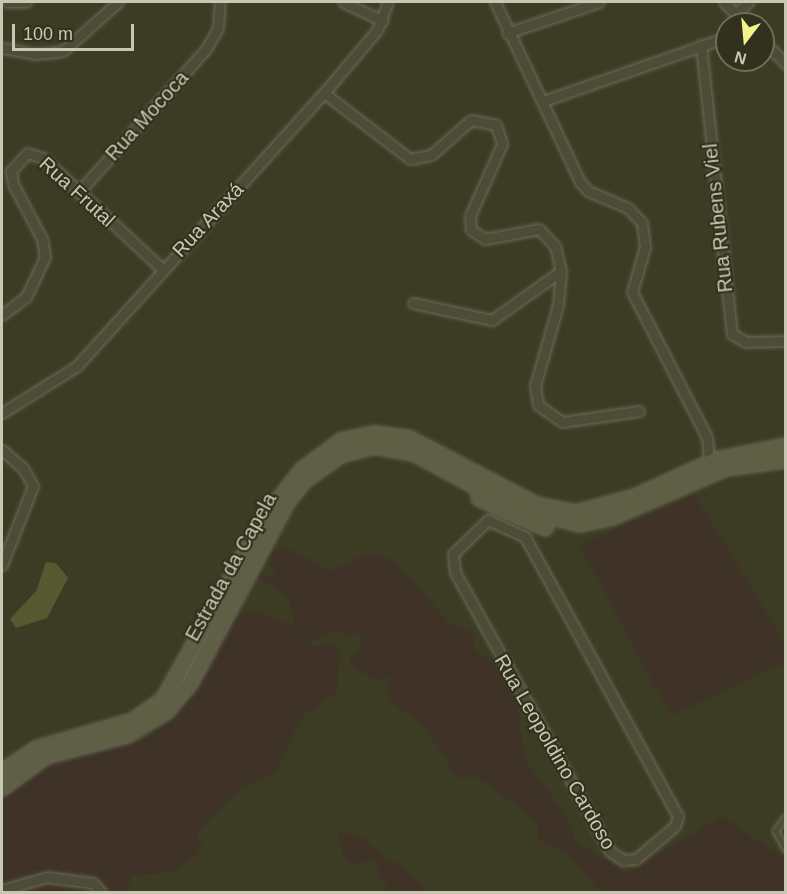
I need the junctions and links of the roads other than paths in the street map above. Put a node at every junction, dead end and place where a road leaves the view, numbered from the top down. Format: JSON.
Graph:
{"nodes":[{"id":1,"x":7,"y":2,"type":"edge"},
{"id":2,"x":26,"y":2,"type":"edge"},
{"id":3,"x":118,"y":2,"type":"edge"},
{"id":4,"x":220,"y":2,"type":"edge"},
{"id":5,"x":343,"y":2,"type":"edge"},
{"id":6,"x":388,"y":2,"type":"edge"},
{"id":7,"x":495,"y":2,"type":"edge"},
{"id":8,"x":599,"y":2,"type":"edge"},
{"id":9,"x":749,"y":2,"type":"edge"},
{"id":10,"x":737,"y":12,"type":"edge"},
{"id":11,"x":383,"y":21,"type":"junction"},
{"id":12,"x":507,"y":33,"type":"junction"},
{"id":13,"x":715,"y":41,"type":"edge"},
{"id":14,"x":701,"y":45,"type":"junction"},
{"id":15,"x":2,"y":48,"type":"edge"},
{"id":16,"x":775,"y":53,"type":"edge"},
{"id":17,"x":786,"y":64,"type":"edge"},
{"id":18,"x":324,"y":93,"type":"junction"},
{"id":19,"x":543,"y":100,"type":"junction"},
{"id":20,"x":78,"y":193,"type":"junction"},
{"id":21,"x":163,"y":270,"type":"junction"},
{"id":22,"x":561,"y":271,"type":"junction"},
{"id":23,"x":413,"y":303,"type":"dead end"},
{"id":24,"x":2,"y":315,"type":"edge"},
{"id":25,"x":786,"y":341,"type":"edge"},
{"id":26,"x":639,"y":411,"type":"dead end"},
{"id":27,"x":2,"y":413,"type":"edge"},
{"id":28,"x":786,"y":446,"type":"edge"},
{"id":29,"x":2,"y":450,"type":"edge"},
{"id":30,"x":786,"y":460,"type":"edge"},
{"id":31,"x":709,"y":462,"type":"junction"},
{"id":32,"x":468,"y":478,"type":"junction"},
{"id":33,"x":487,"y":502,"type":"junction"},
{"id":34,"x":488,"y":519,"type":"junction"},
{"id":35,"x":570,"y":523,"type":"junction"},
{"id":36,"x":542,"y":527,"type":"junction"},
{"id":37,"x":525,"y":537,"type":"junction"},
{"id":38,"x":2,"y":565,"type":"edge"},
{"id":39,"x":2,"y":772,"type":"edge"},
{"id":40,"x":2,"y":789,"type":"edge"},
{"id":41,"x":786,"y":817,"type":"edge"},
{"id":42,"x":786,"y":849,"type":"edge"},
{"id":43,"x":2,"y":890,"type":"edge"},
{"id":44,"x":101,"y":892,"type":"edge"}],
"edges":[{"from":1,"to":2,"type":"street"},
{"from":3,"to":15,"type":"street"},
{"from":4,"to":20,"type":"street","name":"Rua Mococa"},
{"from":5,"to":11,"type":"street"},
{"from":6,"to":11,"type":"street","name":"Rua Araxá"},
{"from":7,"to":12,"type":"street"},
{"from":8,"to":12,"type":"street"},
{"from":9,"to":10,"type":"street"},
{"from":11,"to":18,"type":"street","name":"Rua Araxá"},
{"from":12,"to":19,"type":"street"},
{"from":13,"to":14,"type":"street"},
{"from":14,"to":19,"type":"street"},
{"from":14,"to":25,"type":"street","name":"Rua Rubens Viel"},
{"from":16,"to":17,"type":"street"},
{"from":18,"to":21,"type":"street","name":"Rua Araxá"},
{"from":18,"to":22,"type":"street"},
{"from":19,"to":31,"type":"street"},
{"from":20,"to":21,"type":"street","name":"Rua Frutal"},
{"from":20,"to":24,"type":"street","name":"Rua Frutal"},
{"from":21,"to":27,"type":"street","name":"Rua Araxá"},
{"from":22,"to":23,"type":"street"},
{"from":22,"to":26,"type":"street"},
{"from":28,"to":31,"type":"main road","name":"Estrada da Capela"},
{"from":29,"to":38,"type":"street"},
{"from":30,"to":35,"type":"main road","name":"Estrada da Capela"},
{"from":31,"to":32,"type":"main road","name":"Estrada da Capela"},
{"from":32,"to":33,"type":"main road"},
{"from":32,"to":35,"type":"main road","name":"Estrada da Capela"},
{"from":32,"to":39,"type":"main road","name":"Estrada da Capela"},
{"from":32,"to":40,"type":"main road","name":"Estrada da Capela"},
{"from":33,"to":34,"type":"street"},
{"from":33,"to":36,"type":"main road"},
{"from":34,"to":37,"type":"street"},
{"from":34,"to":37,"type":"street","name":"Rua Leopoldino Cardoso"},
{"from":35,"to":36,"type":"main road"},
{"from":36,"to":37,"type":"street"},
{"from":41,"to":42,"type":"lane"},
{"from":43,"to":44,"type":"street"}]}
